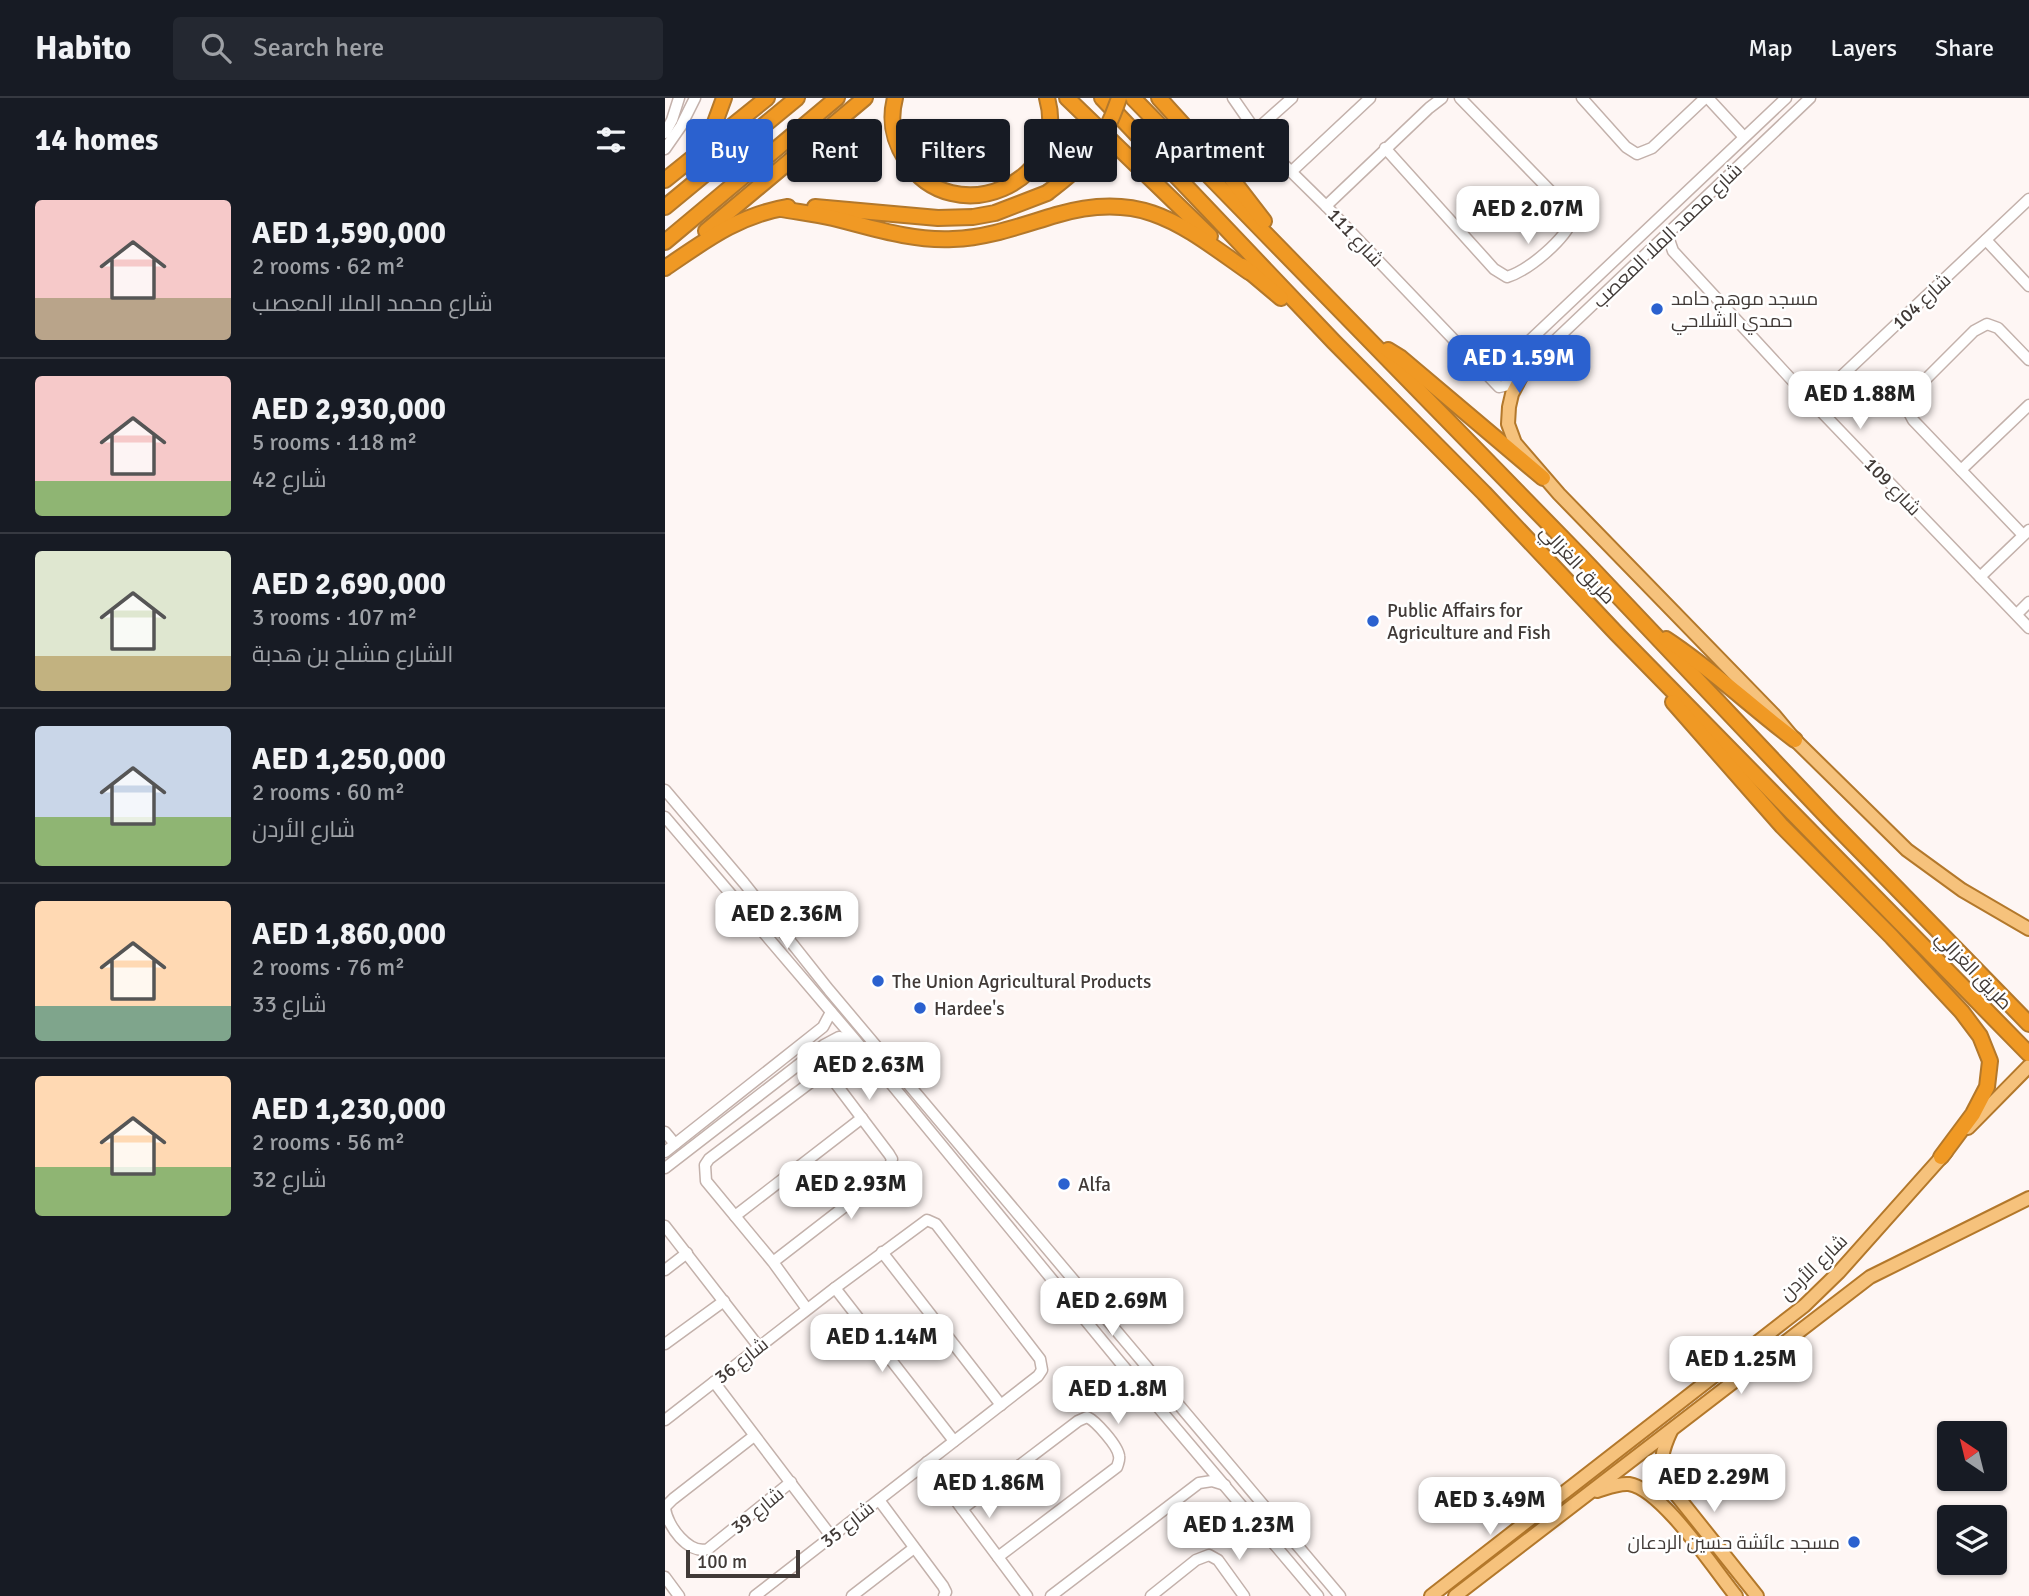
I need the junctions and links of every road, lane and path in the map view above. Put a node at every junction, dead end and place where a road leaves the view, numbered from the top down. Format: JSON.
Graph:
{"nodes":[{"id":1,"x":679,"y":98,"type":"edge"},
{"id":2,"x":695,"y":98,"type":"edge"},
{"id":3,"x":724,"y":98,"type":"edge"},
{"id":4,"x":767,"y":98,"type":"edge"},
{"id":5,"x":797,"y":98,"type":"edge"},
{"id":6,"x":837,"y":98,"type":"edge"},
{"id":7,"x":850,"y":98,"type":"edge"},
{"id":8,"x":865,"y":98,"type":"edge"},
{"id":9,"x":895,"y":98,"type":"edge"},
{"id":10,"x":1047,"y":98,"type":"edge"},
{"id":11,"x":1067,"y":98,"type":"edge"},
{"id":12,"x":1102,"y":98,"type":"edge"},
{"id":13,"x":1119,"y":98,"type":"edge"},
{"id":14,"x":1133,"y":98,"type":"edge"},
{"id":15,"x":1159,"y":98,"type":"edge"},
{"id":16,"x":1233,"y":98,"type":"edge"},
{"id":17,"x":1292,"y":98,"type":"edge"},
{"id":18,"x":1370,"y":98,"type":"edge"},
{"id":19,"x":1442,"y":98,"type":"edge"},
{"id":20,"x":1460,"y":98,"type":"edge"},
{"id":21,"x":1582,"y":98,"type":"edge"},
{"id":22,"x":1706,"y":98,"type":"edge"},
{"id":23,"x":1810,"y":98,"type":"edge"},
{"id":24,"x":1781,"y":100,"type":"edge"},
{"id":25,"x":1248,"y":119,"type":"edge"},
{"id":26,"x":1269,"y":119,"type":"edge"},
{"id":27,"x":665,"y":133,"type":"edge"},
{"id":28,"x":1744,"y":137,"type":"junction"},
{"id":29,"x":1385,"y":148,"type":"junction"},
{"id":30,"x":665,"y":149,"type":"edge"},
{"id":31,"x":1289,"y":169,"type":"edge"},
{"id":32,"x":1292,"y":172,"type":"junction"},
{"id":33,"x":665,"y":180,"type":"edge"},
{"id":34,"x":2029,"y":199,"type":"edge"},
{"id":35,"x":1326,"y":206,"type":"junction"},
{"id":36,"x":665,"y":207,"type":"edge"},
{"id":37,"x":781,"y":209,"type":"junction"},
{"id":38,"x":725,"y":216,"type":"junction"},
{"id":39,"x":1667,"y":234,"type":"junction"},
{"id":40,"x":1986,"y":240,"type":"junction"},
{"id":41,"x":665,"y":242,"type":"edge"},
{"id":42,"x":1654,"y":247,"type":"junction"},
{"id":43,"x":1672,"y":251,"type":"junction"},
{"id":44,"x":665,"y":267,"type":"edge"},
{"id":45,"x":1249,"y":272,"type":"junction"},
{"id":46,"x":1305,"y":276,"type":"junction"},
{"id":47,"x":2029,"y":286,"type":"edge"},
{"id":48,"x":1540,"y":332,"type":"junction"},
{"id":49,"x":1334,"y":342,"type":"junction"},
{"id":50,"x":1373,"y":342,"type":"junction"},
{"id":51,"x":1551,"y":345,"type":"junction"},
{"id":52,"x":2029,"y":360,"type":"edge"},
{"id":53,"x":1525,"y":369,"type":"junction"},
{"id":54,"x":1485,"y":372,"type":"junction"},
{"id":55,"x":1813,"y":403,"type":"junction"},
{"id":56,"x":2029,"y":405,"type":"edge"},
{"id":57,"x":1961,"y":470,"type":"junction"},
{"id":58,"x":1543,"y":478,"type":"junction"},
{"id":59,"x":2026,"y":533,"type":"edge"},
{"id":60,"x":1980,"y":577,"type":"junction"},
{"id":61,"x":2029,"y":602,"type":"edge"},
{"id":62,"x":2017,"y":614,"type":"junction"},
{"id":63,"x":1646,"y":625,"type":"junction"},
{"id":64,"x":2029,"y":628,"type":"edge"},
{"id":65,"x":1616,"y":633,"type":"junction"},
{"id":66,"x":1795,"y":740,"type":"junction"},
{"id":67,"x":665,"y":790,"type":"edge"},
{"id":68,"x":665,"y":817,"type":"edge"},
{"id":69,"x":2029,"y":929,"type":"edge"},
{"id":70,"x":791,"y":941,"type":"junction"},
{"id":71,"x":777,"y":949,"type":"junction"},
{"id":72,"x":806,"y":960,"type":"junction"},
{"id":73,"x":795,"y":971,"type":"junction"},
{"id":74,"x":831,"y":1013,"type":"junction"},
{"id":75,"x":2027,"y":1022,"type":"edge"},
{"id":76,"x":856,"y":1041,"type":"junction"},
{"id":77,"x":2029,"y":1054,"type":"edge"},
{"id":78,"x":2029,"y":1066,"type":"edge"},
{"id":79,"x":725,"y":1104,"type":"junction"},
{"id":80,"x":733,"y":1115,"type":"junction"},
{"id":81,"x":862,"y":1118,"type":"junction"},
{"id":82,"x":665,"y":1132,"type":"edge"},
{"id":83,"x":675,"y":1144,"type":"junction"},
{"id":84,"x":665,"y":1152,"type":"edge"},
{"id":85,"x":1941,"y":1157,"type":"junction"},
{"id":86,"x":665,"y":1168,"type":"edge"},
{"id":87,"x":2029,"y":1199,"type":"edge"},
{"id":88,"x":735,"y":1216,"type":"junction"},
{"id":89,"x":665,"y":1226,"type":"edge"},
{"id":90,"x":882,"y":1252,"type":"junction"},
{"id":91,"x":687,"y":1253,"type":"junction"},
{"id":92,"x":773,"y":1262,"type":"junction"},
{"id":93,"x":665,"y":1270,"type":"edge"},
{"id":94,"x":835,"y":1288,"type":"junction"},
{"id":95,"x":724,"y":1301,"type":"junction"},
{"id":96,"x":807,"y":1309,"type":"junction"},
{"id":97,"x":1762,"y":1338,"type":"junction"},
{"id":98,"x":665,"y":1344,"type":"edge"},
{"id":99,"x":759,"y":1347,"type":"junction"},
{"id":100,"x":1133,"y":1350,"type":"junction"},
{"id":101,"x":1119,"y":1361,"type":"junction"},
{"id":102,"x":1038,"y":1376,"type":"joint"},
{"id":103,"x":1739,"y":1377,"type":"junction"},
{"id":104,"x":714,"y":1381,"type":"junction"},
{"id":105,"x":1001,"y":1405,"type":"junction"},
{"id":106,"x":665,"y":1420,"type":"edge"},
{"id":107,"x":1671,"y":1429,"type":"junction"},
{"id":108,"x":754,"y":1436,"type":"junction"},
{"id":109,"x":954,"y":1441,"type":"junction"},
{"id":110,"x":1203,"y":1458,"type":"junction"},
{"id":111,"x":927,"y":1462,"type":"junction"},
{"id":112,"x":792,"y":1482,"type":"junction"},
{"id":113,"x":1199,"y":1483,"type":"junction"},
{"id":114,"x":1225,"y":1485,"type":"junction"},
{"id":115,"x":1587,"y":1495,"type":"junction"},
{"id":116,"x":879,"y":1500,"type":"junction"},
{"id":117,"x":665,"y":1508,"type":"edge"},
{"id":118,"x":963,"y":1509,"type":"junction"},
{"id":119,"x":1542,"y":1509,"type":"junction"},
{"id":120,"x":831,"y":1536,"type":"junction"},
{"id":121,"x":1714,"y":1540,"type":"junction"},
{"id":122,"x":914,"y":1548,"type":"junction"},
{"id":123,"x":1517,"y":1550,"type":"junction"},
{"id":124,"x":1700,"y":1550,"type":"junction"},
{"id":125,"x":998,"y":1557,"type":"junction"},
{"id":126,"x":665,"y":1577,"type":"edge"},
{"id":127,"x":1313,"y":1593,"type":"edge"},
{"id":128,"x":679,"y":1596,"type":"edge"},
{"id":129,"x":756,"y":1596,"type":"edge"},
{"id":130,"x":852,"y":1596,"type":"edge"},
{"id":131,"x":944,"y":1596,"type":"edge"},
{"id":132,"x":1027,"y":1596,"type":"edge"},
{"id":133,"x":1051,"y":1596,"type":"edge"},
{"id":134,"x":1151,"y":1596,"type":"edge"},
{"id":135,"x":1244,"y":1596,"type":"edge"},
{"id":136,"x":1340,"y":1596,"type":"edge"},
{"id":137,"x":1431,"y":1596,"type":"edge"},
{"id":138,"x":1454,"y":1596,"type":"edge"},
{"id":139,"x":1736,"y":1596,"type":"edge"},
{"id":140,"x":1757,"y":1596,"type":"edge"}],
"edges":[{"from":1,"to":27,"type":"street"},
{"from":2,"to":30,"type":"street"},
{"from":3,"to":33,"type":"highway"},
{"from":4,"to":33,"type":"highway"},
{"from":5,"to":36,"type":"highway"},
{"from":6,"to":41,"type":"highway"},
{"from":7,"to":38,"type":"highway"},
{"from":8,"to":38,"type":"highway"},
{"from":9,"to":10,"type":"highway"},
{"from":11,"to":45,"type":"highway"},
{"from":12,"to":49,"type":"highway","name":"طريق الغزالي"},
{"from":13,"to":37,"type":"highway","bridge":true},
{"from":14,"to":46,"type":"highway","name":"طريق الغزالي"},
{"from":15,"to":46,"type":"highway"},
{"from":16,"to":25,"type":"street","name":"شارع 111"},
{"from":17,"to":26,"type":"street"},
{"from":18,"to":32,"type":"street"},
{"from":19,"to":29,"type":"street"},
{"from":20,"to":29,"type":"street"},
{"from":21,"to":22,"type":"street"},
{"from":22,"to":28,"type":"street"},
{"from":23,"to":39,"type":"street","name":"شارع محمد الملا المعصب"},
{"from":24,"to":28,"type":"street","name":"شارع محمد الملا المعصب"},
{"from":28,"to":48,"type":"street","name":"شارع محمد الملا المعصب"},
{"from":29,"to":35,"type":"street"},
{"from":31,"to":32,"type":"street","name":"شارع 111"},
{"from":32,"to":35,"type":"street","name":"شارع 111"},
{"from":34,"to":40,"type":"street","name":"شارع 104"},
{"from":35,"to":54,"type":"street","name":"شارع 111"},
{"from":37,"to":44,"type":"highway"},
{"from":37,"to":45,"type":"highway"},
{"from":38,"to":44,"type":"highway"},
{"from":39,"to":42,"type":"street","name":"شارع محمد الملا المعصب"},
{"from":39,"to":43,"type":"street","name":"شارع 109"},
{"from":40,"to":47,"type":"street"},
{"from":40,"to":55,"type":"street","name":"شارع 104"},
{"from":42,"to":43,"type":"street"},
{"from":42,"to":51,"type":"street","name":"شارع محمد الملا المعصب"},
{"from":43,"to":55,"type":"street","name":"شارع 109"},
{"from":45,"to":49,"type":"highway"},
{"from":46,"to":50,"type":"highway","name":"طريق الغزالي"},
{"from":48,"to":51,"type":"street"},
{"from":48,"to":54,"type":"street","name":"شارع محمد الملا المعصب"},
{"from":49,"to":65,"type":"highway","name":"طريق الغزالي"},
{"from":50,"to":58,"type":"highway"},
{"from":50,"to":63,"type":"highway","name":"طريق الغزالي"},
{"from":51,"to":53,"type":"street","name":"شارع محمد الملا المعصب"},
{"from":52,"to":57,"type":"street"},
{"from":53,"to":54,"type":"street","name":"شارع محمد الملا المعصب"},
{"from":53,"to":58,"type":"main road"},
{"from":55,"to":60,"type":"street","name":"شارع 109"},
{"from":56,"to":57,"type":"street"},
{"from":57,"to":59,"type":"street"},
{"from":58,"to":66,"type":"main road"},
{"from":59,"to":60,"type":"street"},
{"from":60,"to":62,"type":"street","name":"شارع 109"},
{"from":61,"to":62,"type":"street"},
{"from":62,"to":64,"type":"street","name":"شارع 109"},
{"from":63,"to":66,"type":"highway"},
{"from":63,"to":75,"type":"highway","name":"طريق الغزالي"},
{"from":65,"to":77,"type":"highway","name":"طريق الغزالي"},
{"from":65,"to":85,"type":"highway"},
{"from":66,"to":69,"type":"main road"},
{"from":67,"to":70,"type":"street"},
{"from":68,"to":71,"type":"street"},
{"from":70,"to":71,"type":"street"},
{"from":70,"to":72,"type":"street"},
{"from":71,"to":73,"type":"street"},
{"from":72,"to":73,"type":"street"},
{"from":72,"to":100,"type":"street"},
{"from":73,"to":74,"type":"street"},
{"from":74,"to":76,"type":"street"},
{"from":74,"to":79,"type":"street"},
{"from":76,"to":80,"type":"street"},
{"from":76,"to":101,"type":"street"},
{"from":78,"to":85,"type":"main road","name":"شارع الأردن"},
{"from":79,"to":80,"type":"street"},
{"from":79,"to":83,"type":"street"},
{"from":80,"to":86,"type":"street"},
{"from":81,"to":88,"type":"street"},
{"from":81,"to":88,"type":"street"},
{"from":81,"to":92,"type":"street"},
{"from":82,"to":83,"type":"street"},
{"from":83,"to":84,"type":"street"},
{"from":85,"to":97,"type":"main road","name":"شارع الأردن"},
{"from":87,"to":103,"type":"main road","name":"شارع الأردن"},
{"from":88,"to":92,"type":"street"},
{"from":89,"to":91,"type":"street"},
{"from":90,"to":94,"type":"street","name":"شارع 36"},
{"from":90,"to":102,"type":"street","name":"شارع 36"},
{"from":90,"to":105,"type":"street"},
{"from":91,"to":93,"type":"street"},
{"from":91,"to":95,"type":"street"},
{"from":92,"to":96,"type":"street"},
{"from":94,"to":96,"type":"street","name":"شارع 36"},
{"from":94,"to":109,"type":"street"},
{"from":95,"to":98,"type":"street"},
{"from":95,"to":99,"type":"street"},
{"from":96,"to":99,"type":"street","name":"شارع 36"},
{"from":97,"to":103,"type":"main road"},
{"from":97,"to":119,"type":"main road","name":"شارع الأردن"},
{"from":99,"to":104,"type":"street","name":"شارع 36"},
{"from":100,"to":101,"type":"street"},
{"from":100,"to":136,"type":"street"},
{"from":101,"to":110,"type":"street"},
{"from":102,"to":105,"type":"street","name":"شارع 35"},
{"from":103,"to":107,"type":"main road","name":"شارع الأردن"},
{"from":104,"to":106,"type":"street","name":"شارع 36"},
{"from":104,"to":108,"type":"street","name":"شارع 39"},
{"from":105,"to":109,"type":"street","name":"شارع 35"},
{"from":107,"to":115,"type":"main road","name":"شارع الأردن"},
{"from":107,"to":121,"type":"main road"},
{"from":108,"to":112,"type":"street","name":"شارع 39"},
{"from":108,"to":117,"type":"street","name":"شارع 39"},
{"from":109,"to":111,"type":"street","name":"شارع 35"},
{"from":110,"to":113,"type":"street"},
{"from":110,"to":114,"type":"street"},
{"from":111,"to":116,"type":"street","name":"شارع 35"},
{"from":111,"to":118,"type":"street"},
{"from":112,"to":117,"type":"street","name":"شارع 39"},
{"from":112,"to":120,"type":"street","name":"شارع 39"},
{"from":113,"to":114,"type":"street"},
{"from":113,"to":133,"type":"street"},
{"from":114,"to":127,"type":"street"},
{"from":115,"to":123,"type":"main road","name":"شارع الأردن"},
{"from":115,"to":124,"type":"main road"},
{"from":116,"to":120,"type":"street","name":"شارع 35"},
{"from":116,"to":122,"type":"street"},
{"from":118,"to":125,"type":"street"},
{"from":118,"to":125,"type":"street"},
{"from":119,"to":123,"type":"main road"},
{"from":119,"to":137,"type":"main road","name":"شارع الأردن"},
{"from":120,"to":129,"type":"street","name":"شارع 35"},
{"from":121,"to":124,"type":"main road"},
{"from":121,"to":140,"type":"main road"},
{"from":122,"to":130,"type":"street"},
{"from":122,"to":131,"type":"street"},
{"from":123,"to":138,"type":"main road","name":"شارع الأردن"},
{"from":124,"to":139,"type":"main road"},
{"from":125,"to":132,"type":"street"},
{"from":126,"to":128,"type":"street"},
{"from":134,"to":135,"type":"street"}]}
